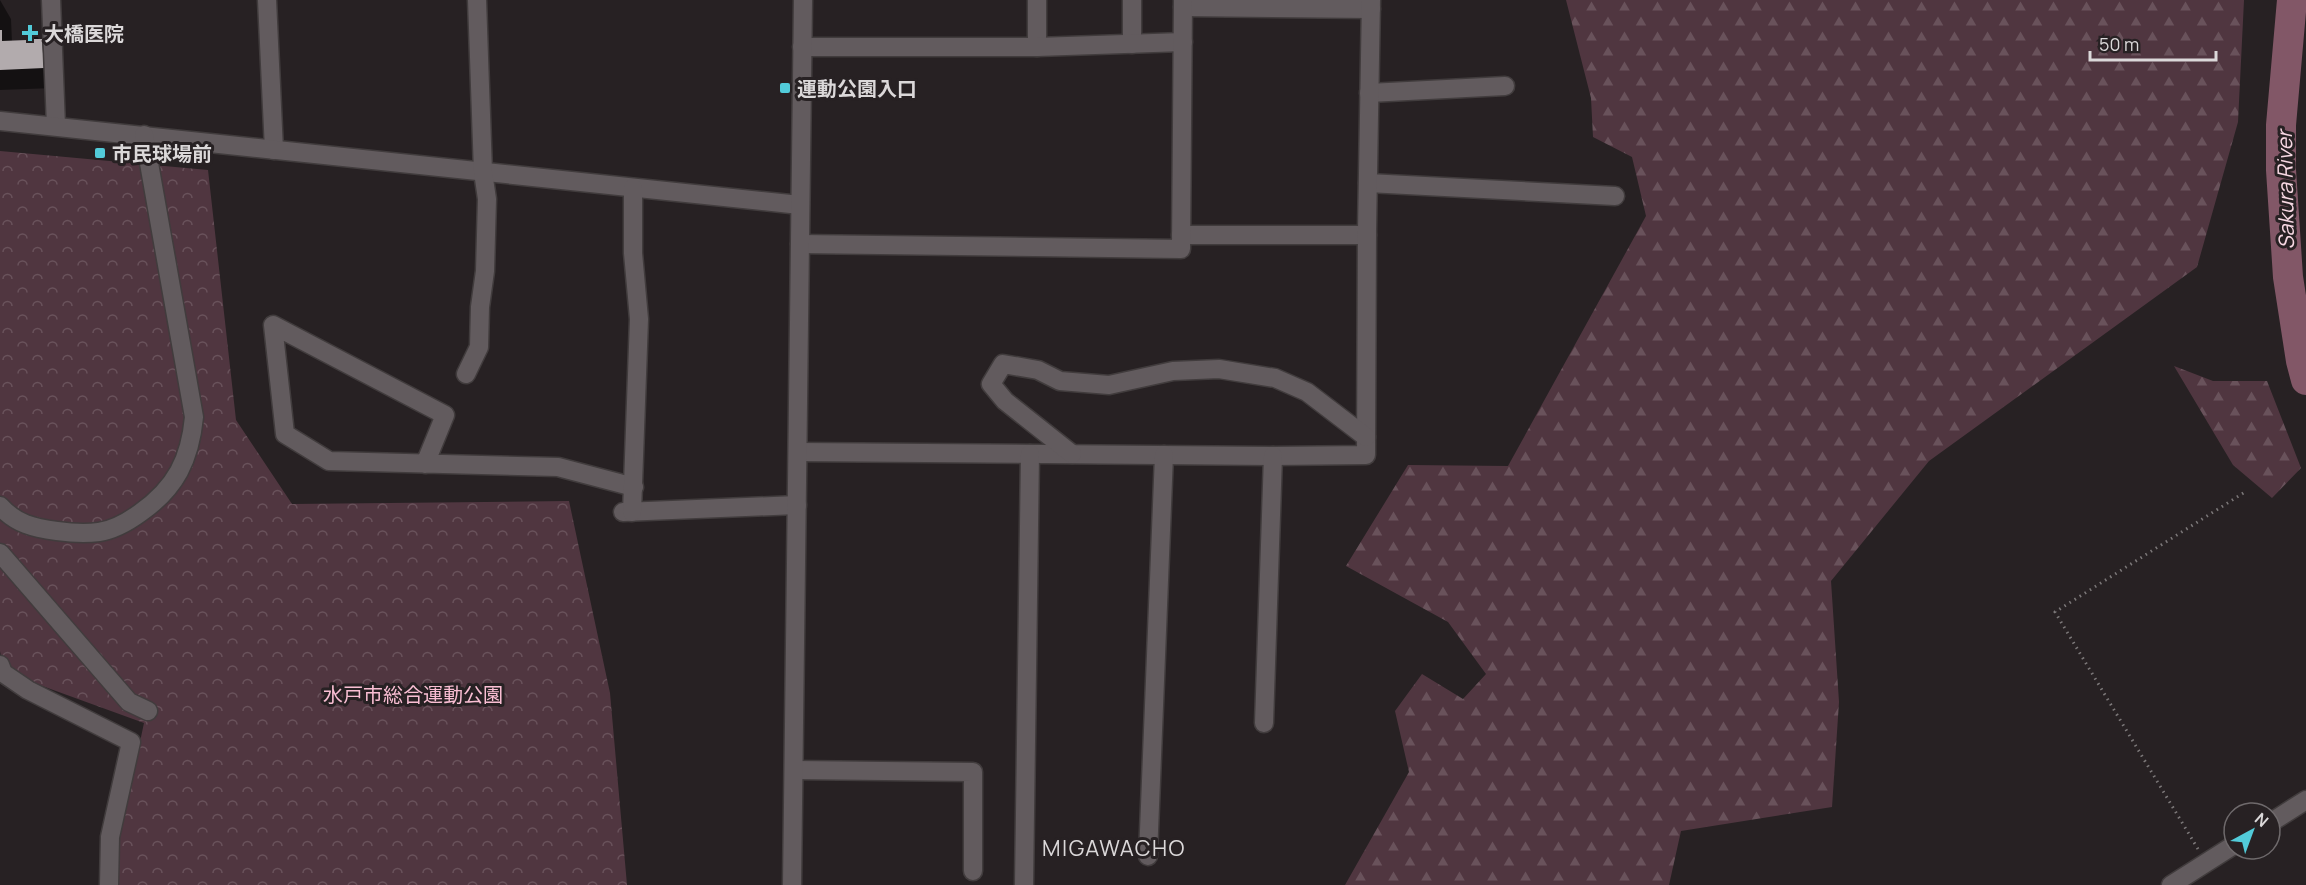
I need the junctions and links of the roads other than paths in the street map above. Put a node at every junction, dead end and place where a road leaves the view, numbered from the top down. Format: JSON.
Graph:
{"nodes":[{"id":1,"x":51,"y":0,"type":"edge"},
{"id":2,"x":267,"y":0,"type":"edge"},
{"id":3,"x":477,"y":0,"type":"edge"},
{"id":4,"x":803,"y":0,"type":"edge"},
{"id":5,"x":1037,"y":0,"type":"edge"},
{"id":6,"x":1132,"y":0,"type":"edge"},
{"id":7,"x":1183,"y":3,"type":"edge"},
{"id":8,"x":1371,"y":4,"type":"edge"},
{"id":9,"x":1183,"y":42,"type":"junction"},
{"id":10,"x":1132,"y":44,"type":"junction"},
{"id":11,"x":802,"y":47,"type":"junction"},
{"id":12,"x":1037,"y":47,"type":"junction"},
{"id":13,"x":1504,"y":86,"type":"dead end"},
{"id":14,"x":1369,"y":93,"type":"junction"},
{"id":15,"x":0,"y":121,"type":"edge"},
{"id":16,"x":56,"y":126,"type":"junction"},
{"id":17,"x":144,"y":135,"type":"junction"},
{"id":18,"x":274,"y":150,"type":"junction"},
{"id":19,"x":483,"y":172,"type":"junction"},
{"id":20,"x":1368,"y":183,"type":"junction"},
{"id":21,"x":633,"y":188,"type":"junction"},
{"id":22,"x":1615,"y":196,"type":"dead end"},
{"id":23,"x":800,"y":205,"type":"junction"},
{"id":24,"x":1181,"y":235,"type":"junction"},
{"id":25,"x":1367,"y":235,"type":"junction"},
{"id":26,"x":800,"y":244,"type":"junction"},
{"id":27,"x":466,"y":374,"type":"dead end"},
{"id":28,"x":1366,"y":436,"type":"junction"},
{"id":29,"x":798,"y":452,"type":"junction"},
{"id":30,"x":1030,"y":454,"type":"junction"},
{"id":31,"x":1072,"y":454,"type":"junction"},
{"id":32,"x":1164,"y":455,"type":"junction"},
{"id":33,"x":1274,"y":456,"type":"junction"},
{"id":34,"x":425,"y":464,"type":"junction"},
{"id":35,"x":634,"y":487,"type":"junction"},
{"id":36,"x":797,"y":505,"type":"junction"},
{"id":37,"x":2,"y":514,"type":"edge"},
{"id":38,"x":0,"y":553,"type":"edge"},
{"id":39,"x":0,"y":665,"type":"edge"},
{"id":40,"x":148,"y":711,"type":"dead end"},
{"id":41,"x":1264,"y":723,"type":"dead end"},
{"id":42,"x":794,"y":770,"type":"junction"},
{"id":43,"x":2306,"y":800,"type":"edge"},
{"id":44,"x":2282,"y":815,"type":"edge"},
{"id":45,"x":2222,"y":853,"type":"edge"},
{"id":46,"x":1148,"y":856,"type":"dead end"},
{"id":47,"x":973,"y":871,"type":"dead end"},
{"id":48,"x":109,"y":885,"type":"edge"},
{"id":49,"x":792,"y":885,"type":"edge"},
{"id":50,"x":1024,"y":885,"type":"edge"},
{"id":51,"x":2171,"y":885,"type":"edge"}],
"edges":[{"from":1,"to":16,"type":"street"},
{"from":2,"to":18,"type":"street"},
{"from":3,"to":19,"type":"street"},
{"from":4,"to":11,"type":"street"},
{"from":5,"to":12,"type":"street"},
{"from":6,"to":10,"type":"street"},
{"from":7,"to":8,"type":"street"},
{"from":7,"to":9,"type":"street"},
{"from":8,"to":14,"type":"street"},
{"from":9,"to":10,"type":"street"},
{"from":9,"to":24,"type":"street"},
{"from":10,"to":12,"type":"street"},
{"from":11,"to":12,"type":"street"},
{"from":11,"to":23,"type":"street"},
{"from":13,"to":14,"type":"street"},
{"from":14,"to":20,"type":"street"},
{"from":15,"to":16,"type":"street"},
{"from":16,"to":17,"type":"street"},
{"from":17,"to":18,"type":"street"},
{"from":17,"to":37,"type":"street"},
{"from":18,"to":19,"type":"street"},
{"from":19,"to":21,"type":"street"},
{"from":19,"to":27,"type":"street"},
{"from":20,"to":22,"type":"street"},
{"from":20,"to":25,"type":"street"},
{"from":21,"to":23,"type":"street"},
{"from":21,"to":35,"type":"street"},
{"from":23,"to":26,"type":"street"},
{"from":24,"to":25,"type":"street"},
{"from":24,"to":26,"type":"street"},
{"from":25,"to":28,"type":"street"},
{"from":26,"to":29,"type":"street"},
{"from":28,"to":31,"type":"street"},
{"from":28,"to":33,"type":"street"},
{"from":29,"to":30,"type":"street"},
{"from":29,"to":36,"type":"street"},
{"from":30,"to":31,"type":"street"},
{"from":30,"to":50,"type":"street"},
{"from":31,"to":32,"type":"street"},
{"from":32,"to":33,"type":"street"},
{"from":32,"to":46,"type":"street"},
{"from":33,"to":41,"type":"street"},
{"from":34,"to":34,"type":"street"},
{"from":34,"to":35,"type":"street"},
{"from":35,"to":36,"type":"street"},
{"from":36,"to":42,"type":"street"},
{"from":38,"to":40,"type":"street"},
{"from":39,"to":48,"type":"street"},
{"from":42,"to":47,"type":"street"},
{"from":42,"to":49,"type":"street"},
{"from":43,"to":44,"type":"street"},
{"from":45,"to":51,"type":"street"}]}
